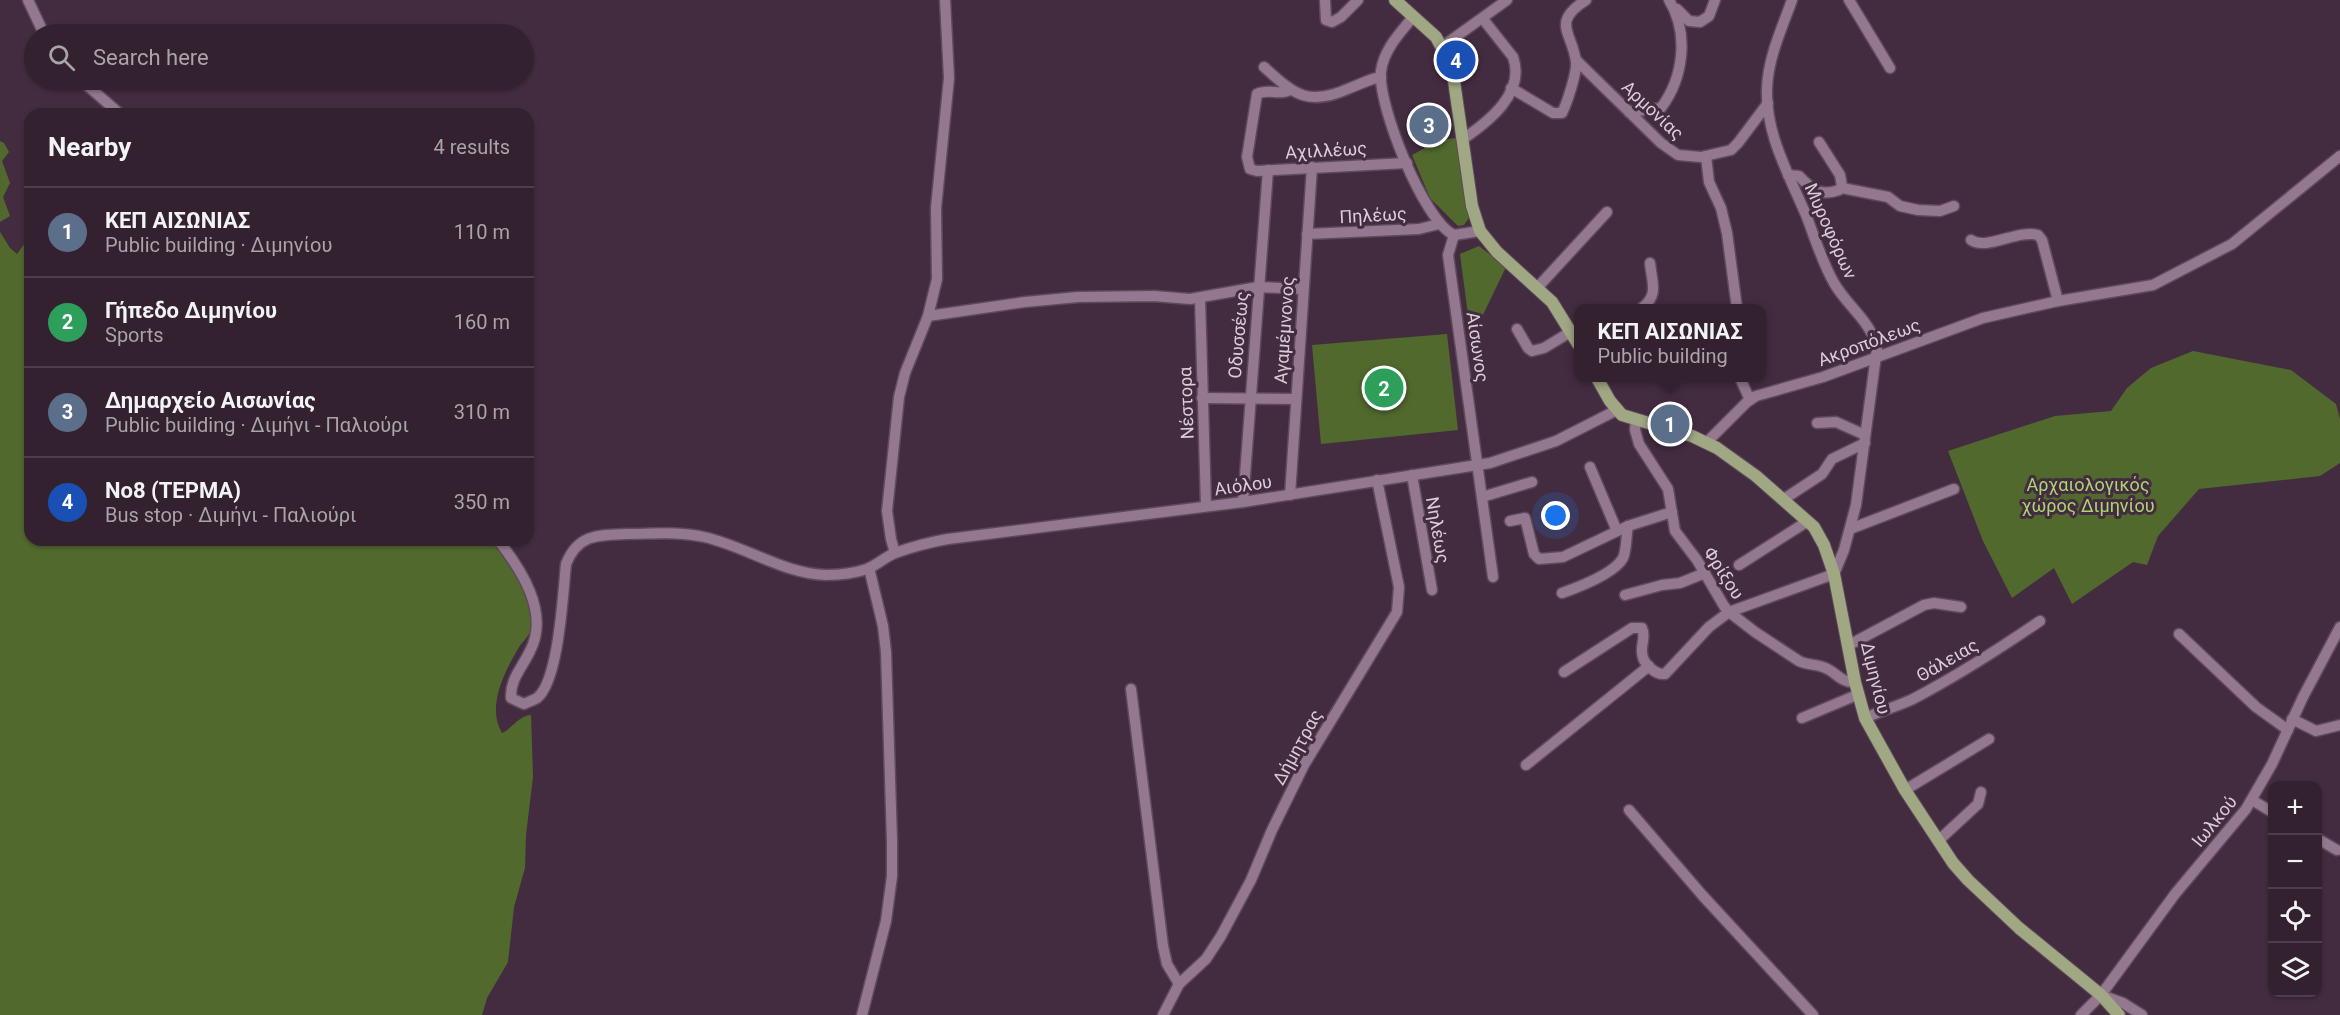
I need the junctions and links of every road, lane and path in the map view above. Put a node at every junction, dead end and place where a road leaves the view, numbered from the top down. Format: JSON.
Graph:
{"nodes":[{"id":1,"x":28,"y":0,"type":"edge"},
{"id":2,"x":945,"y":0,"type":"edge"},
{"id":3,"x":1325,"y":0,"type":"edge"},
{"id":4,"x":1358,"y":0,"type":"edge"},
{"id":5,"x":1395,"y":0,"type":"edge"},
{"id":6,"x":1507,"y":0,"type":"edge"},
{"id":7,"x":1586,"y":0,"type":"edge"},
{"id":8,"x":1669,"y":0,"type":"edge"},
{"id":9,"x":1714,"y":0,"type":"edge"},
{"id":10,"x":1792,"y":0,"type":"edge"},
{"id":11,"x":1849,"y":0,"type":"edge"},
{"id":12,"x":1413,"y":17,"type":"junction"},
{"id":13,"x":1483,"y":19,"type":"junction"},
{"id":14,"x":39,"y":24,"type":"edge"},
{"id":15,"x":1443,"y":46,"type":"junction"},
{"id":16,"x":1576,"y":60,"type":"junction"},
{"id":17,"x":1264,"y":67,"type":"dead end"},
{"id":18,"x":1890,"y":68,"type":"dead end"},
{"id":19,"x":1381,"y":77,"type":"junction"},
{"id":20,"x":1511,"y":88,"type":"junction"},
{"id":21,"x":92,"y":90,"type":"edge"},
{"id":22,"x":1290,"y":90,"type":"junction"},
{"id":23,"x":1768,"y":104,"type":"junction"},
{"id":24,"x":113,"y":108,"type":"edge"},
{"id":25,"x":1629,"y":112,"type":"junction"},
{"id":26,"x":1463,"y":139,"type":"junction"},
{"id":27,"x":1819,"y":142,"type":"dead end"},
{"id":28,"x":1706,"y":156,"type":"junction"},
{"id":29,"x":2340,"y":156,"type":"edge"},
{"id":30,"x":1407,"y":163,"type":"junction"},
{"id":31,"x":1312,"y":167,"type":"junction"},
{"id":32,"x":1268,"y":170,"type":"junction"},
{"id":33,"x":1788,"y":175,"type":"junction"},
{"id":34,"x":1842,"y":188,"type":"junction"},
{"id":35,"x":1954,"y":206,"type":"dead end"},
{"id":36,"x":1607,"y":212,"type":"dead end"},
{"id":37,"x":1439,"y":224,"type":"junction"},
{"id":38,"x":1480,"y":231,"type":"junction"},
{"id":39,"x":1307,"y":234,"type":"junction"},
{"id":40,"x":1454,"y":235,"type":"junction"},
{"id":41,"x":1971,"y":240,"type":"dead end"},
{"id":42,"x":1650,"y":262,"type":"dead end"},
{"id":43,"x":1258,"y":287,"type":"junction"},
{"id":44,"x":1537,"y":288,"type":"junction"},
{"id":45,"x":1304,"y":289,"type":"junction"},
{"id":46,"x":1200,"y":298,"type":"junction"},
{"id":47,"x":2058,"y":301,"type":"junction"},
{"id":48,"x":1647,"y":304,"type":"edge"},
{"id":49,"x":1736,"y":304,"type":"edge"},
{"id":50,"x":928,"y":316,"type":"junction"},
{"id":51,"x":1517,"y":329,"type":"dead end"},
{"id":52,"x":1572,"y":331,"type":"junction"},
{"id":53,"x":1574,"y":335,"type":"edge"},
{"id":54,"x":1877,"y":356,"type":"junction"},
{"id":55,"x":1600,"y":382,"type":"edge"},
{"id":56,"x":1742,"y":382,"type":"edge"},
{"id":57,"x":1203,"y":398,"type":"junction"},
{"id":58,"x":1250,"y":399,"type":"junction"},
{"id":59,"x":1296,"y":399,"type":"junction"},
{"id":60,"x":1750,"y":400,"type":"junction"},
{"id":61,"x":1617,"y":410,"type":"junction"},
{"id":62,"x":1636,"y":420,"type":"junction"},
{"id":63,"x":1817,"y":423,"type":"dead end"},
{"id":64,"x":1865,"y":439,"type":"junction"},
{"id":65,"x":1707,"y":442,"type":"junction"},
{"id":66,"x":1477,"y":465,"type":"junction"},
{"id":67,"x":1590,"y":467,"type":"dead end"},
{"id":68,"x":1412,"y":475,"type":"junction"},
{"id":69,"x":1377,"y":480,"type":"junction"},
{"id":70,"x":1532,"y":482,"type":"dead end"},
{"id":71,"x":1954,"y":489,"type":"dead end"},
{"id":72,"x":1290,"y":495,"type":"junction"},
{"id":73,"x":1482,"y":496,"type":"junction"},
{"id":74,"x":1784,"y":499,"type":"junction"},
{"id":75,"x":1243,"y":502,"type":"junction"},
{"id":76,"x":1206,"y":506,"type":"junction"},
{"id":77,"x":1672,"y":512,"type":"junction"},
{"id":78,"x":1808,"y":520,"type":"junction"},
{"id":79,"x":1510,"y":521,"type":"dead end"},
{"id":80,"x":1628,"y":526,"type":"junction"},
{"id":81,"x":1851,"y":529,"type":"junction"},
{"id":82,"x":1617,"y":531,"type":"junction"},
{"id":83,"x":502,"y":546,"type":"edge"},
{"id":84,"x":895,"y":553,"type":"junction"},
{"id":85,"x":1739,"y":565,"type":"dead end"},
{"id":86,"x":869,"y":568,"type":"junction"},
{"id":87,"x":1705,"y":573,"type":"junction"},
{"id":88,"x":1834,"y":574,"type":"junction"},
{"id":89,"x":1493,"y":577,"type":"dead end"},
{"id":90,"x":1432,"y":590,"type":"dead end"},
{"id":91,"x":1562,"y":593,"type":"dead end"},
{"id":92,"x":1625,"y":595,"type":"dead end"},
{"id":93,"x":1961,"y":607,"type":"dead end"},
{"id":94,"x":1729,"y":612,"type":"junction"},
{"id":95,"x":2040,"y":621,"type":"dead end"},
{"id":96,"x":2340,"y":627,"type":"edge"},
{"id":97,"x":2179,"y":634,"type":"dead end"},
{"id":98,"x":1849,"y":645,"type":"junction"},
{"id":99,"x":1649,"y":666,"type":"junction"},
{"id":100,"x":1564,"y":672,"type":"dead end"},
{"id":101,"x":1857,"y":688,"type":"junction"},
{"id":102,"x":1131,"y":689,"type":"dead end"},
{"id":103,"x":1803,"y":718,"type":"dead end"},
{"id":104,"x":1865,"y":718,"type":"junction"},
{"id":105,"x":2290,"y":724,"type":"junction"},
{"id":106,"x":2340,"y":725,"type":"edge"},
{"id":107,"x":1989,"y":739,"type":"dead end"},
{"id":108,"x":1526,"y":765,"type":"dead end"},
{"id":109,"x":1905,"y":790,"type":"junction"},
{"id":110,"x":1981,"y":792,"type":"dead end"},
{"id":111,"x":2252,"y":800,"type":"junction"},
{"id":112,"x":1629,"y":810,"type":"dead end"},
{"id":113,"x":2268,"y":810,"type":"edge"},
{"id":114,"x":2322,"y":841,"type":"edge"},
{"id":115,"x":1938,"y":842,"type":"junction"},
{"id":116,"x":2337,"y":850,"type":"dead end"},
{"id":117,"x":1179,"y":984,"type":"junction"},
{"id":118,"x":2101,"y":995,"type":"junction"},
{"id":119,"x":862,"y":1015,"type":"edge"},
{"id":120,"x":1163,"y":1015,"type":"edge"},
{"id":121,"x":1814,"y":1015,"type":"edge"},
{"id":122,"x":2081,"y":1015,"type":"edge"},
{"id":123,"x":2119,"y":1015,"type":"edge"},
{"id":124,"x":2142,"y":1015,"type":"edge"}],
"edges":[{"from":1,"to":14,"type":"street"},
{"from":2,"to":50,"type":"street"},
{"from":3,"to":4,"type":"street"},
{"from":5,"to":12,"type":"main road"},
{"from":6,"to":13,"type":"street"},
{"from":7,"to":16,"type":"street"},
{"from":8,"to":9,"type":"street"},
{"from":8,"to":25,"type":"street"},
{"from":10,"to":23,"type":"street","name":"Μυροφόρων"},
{"from":11,"to":18,"type":"street"},
{"from":12,"to":15,"type":"main road"},
{"from":12,"to":19,"type":"street"},
{"from":13,"to":15,"type":"street"},
{"from":13,"to":20,"type":"street"},
{"from":15,"to":26,"type":"main road"},
{"from":16,"to":20,"type":"street"},
{"from":16,"to":25,"type":"street","name":"Αρμονίας"},
{"from":17,"to":22,"type":"street"},
{"from":19,"to":22,"type":"street"},
{"from":19,"to":30,"type":"street"},
{"from":20,"to":26,"type":"street"},
{"from":21,"to":24,"type":"street"},
{"from":22,"to":32,"type":"street","name":"Αχιλλέως"},
{"from":23,"to":28,"type":"street","name":"Αρμονίας"},
{"from":23,"to":33,"type":"street","name":"Μυροφόρων"},
{"from":25,"to":28,"type":"street","name":"Αρμονίας"},
{"from":26,"to":38,"type":"main road"},
{"from":27,"to":34,"type":"street"},
{"from":28,"to":49,"type":"street"},
{"from":29,"to":47,"type":"street","name":"Ακροπόλεως"},
{"from":30,"to":31,"type":"street","name":"Αχιλλέως"},
{"from":30,"to":37,"type":"street"},
{"from":31,"to":32,"type":"street","name":"Αχιλλέως"},
{"from":31,"to":39,"type":"street","name":"Αγαμέμνονος"},
{"from":32,"to":43,"type":"street","name":"Οδυσσέως"},
{"from":33,"to":34,"type":"street"},
{"from":33,"to":54,"type":"street","name":"Μυροφόρων"},
{"from":34,"to":35,"type":"street"},
{"from":36,"to":44,"type":"street"},
{"from":37,"to":39,"type":"street","name":"Πηλέως"},
{"from":37,"to":40,"type":"street"},
{"from":38,"to":40,"type":"street"},
{"from":38,"to":44,"type":"main road"},
{"from":39,"to":45,"type":"street","name":"Αγαμέμνονος"},
{"from":40,"to":66,"type":"street","name":"Αίσωνος"},
{"from":41,"to":47,"type":"street"},
{"from":42,"to":48,"type":"street"},
{"from":43,"to":45,"type":"street"},
{"from":43,"to":46,"type":"street"},
{"from":43,"to":58,"type":"street","name":"Οδυσσέως"},
{"from":44,"to":52,"type":"main road"},
{"from":45,"to":59,"type":"street","name":"Αγαμέμνονος"},
{"from":46,"to":50,"type":"street"},
{"from":46,"to":57,"type":"street","name":"Νέστορα"},
{"from":47,"to":54,"type":"street","name":"Ακροπόλεως"},
{"from":50,"to":84,"type":"street"},
{"from":51,"to":52,"type":"street"},
{"from":52,"to":53,"type":"main road"},
{"from":54,"to":60,"type":"street","name":"Ακροπόλεως"},
{"from":54,"to":64,"type":"street","name":"Μυροφόρων"},
{"from":55,"to":61,"type":"main road"},
{"from":56,"to":60,"type":"street"},
{"from":57,"to":58,"type":"street"},
{"from":57,"to":76,"type":"street","name":"Νέστορα"},
{"from":58,"to":59,"type":"street"},
{"from":58,"to":75,"type":"street","name":"Οδυσσέως"},
{"from":59,"to":72,"type":"street","name":"Αγαμέμνονος"},
{"from":60,"to":65,"type":"street","name":"Ακροπόλεως"},
{"from":61,"to":62,"type":"main road","name":"Διμηνίου"},
{"from":61,"to":66,"type":"street","name":"Αιόλου"},
{"from":62,"to":65,"type":"main road","name":"Διμηνίου"},
{"from":62,"to":77,"type":"street","name":"Φρίξου"},
{"from":63,"to":64,"type":"street"},
{"from":64,"to":74,"type":"street"},
{"from":64,"to":81,"type":"street","name":"Μυροφόρων"},
{"from":65,"to":74,"type":"main road","name":"Διμηνίου"},
{"from":66,"to":68,"type":"street","name":"Αιόλου"},
{"from":66,"to":73,"type":"street","name":"Αίσωνος"},
{"from":67,"to":82,"type":"street"},
{"from":68,"to":69,"type":"street","name":"Αιόλου"},
{"from":68,"to":90,"type":"street","name":"Νηλέως"},
{"from":69,"to":72,"type":"street","name":"Αιόλου"},
{"from":69,"to":117,"type":"street","name":"Δήμητρας"},
{"from":70,"to":73,"type":"street"},
{"from":71,"to":81,"type":"street"},
{"from":72,"to":75,"type":"street","name":"Αιόλου"},
{"from":73,"to":89,"type":"street","name":"Αίσωνος"},
{"from":74,"to":78,"type":"main road","name":"Διμηνίου"},
{"from":75,"to":76,"type":"street","name":"Αιόλου"},
{"from":76,"to":84,"type":"street","name":"Αιόλου"},
{"from":77,"to":80,"type":"street"},
{"from":77,"to":87,"type":"street","name":"Φρίξου"},
{"from":78,"to":85,"type":"street"},
{"from":78,"to":88,"type":"main road","name":"Διμηνίου"},
{"from":79,"to":82,"type":"street"},
{"from":80,"to":82,"type":"street"},
{"from":80,"to":91,"type":"street"},
{"from":81,"to":88,"type":"street","name":"Μυροφόρων"},
{"from":83,"to":86,"type":"street","name":"Αιόλου"},
{"from":84,"to":86,"type":"street","name":"Αιόλου"},
{"from":86,"to":119,"type":"street"},
{"from":87,"to":92,"type":"street"},
{"from":87,"to":94,"type":"street","name":"Φρίξου"},
{"from":88,"to":94,"type":"street"},
{"from":88,"to":98,"type":"main road","name":"Διμηνίου"},
{"from":93,"to":98,"type":"street"},
{"from":94,"to":99,"type":"street"},
{"from":94,"to":101,"type":"street","name":"Φρίξου"},
{"from":95,"to":104,"type":"street","name":"Θάλειας"},
{"from":96,"to":105,"type":"street","name":"Ιωλκού"},
{"from":97,"to":105,"type":"street"},
{"from":98,"to":101,"type":"main road","name":"Διμηνίου"},
{"from":99,"to":100,"type":"street"},
{"from":99,"to":108,"type":"street"},
{"from":101,"to":103,"type":"street"},
{"from":101,"to":104,"type":"main road","name":"Διμηνίου"},
{"from":102,"to":117,"type":"street"},
{"from":104,"to":109,"type":"main road","name":"Διμηνίου"},
{"from":105,"to":106,"type":"street"},
{"from":105,"to":111,"type":"street","name":"Ιωλκού"},
{"from":107,"to":109,"type":"street"},
{"from":109,"to":115,"type":"main road","name":"Διμηνίου"},
{"from":110,"to":115,"type":"street"},
{"from":111,"to":113,"type":"street"},
{"from":111,"to":118,"type":"street","name":"Ιωλκού"},
{"from":112,"to":121,"type":"street"},
{"from":114,"to":116,"type":"street"},
{"from":115,"to":118,"type":"main road","name":"Διμηνίου"},
{"from":117,"to":120,"type":"street","name":"Δήμητρας"},
{"from":118,"to":122,"type":"street","name":"Ιωλκού"},
{"from":118,"to":123,"type":"main road","name":"Διμηνίου"},
{"from":118,"to":124,"type":"street"}]}
